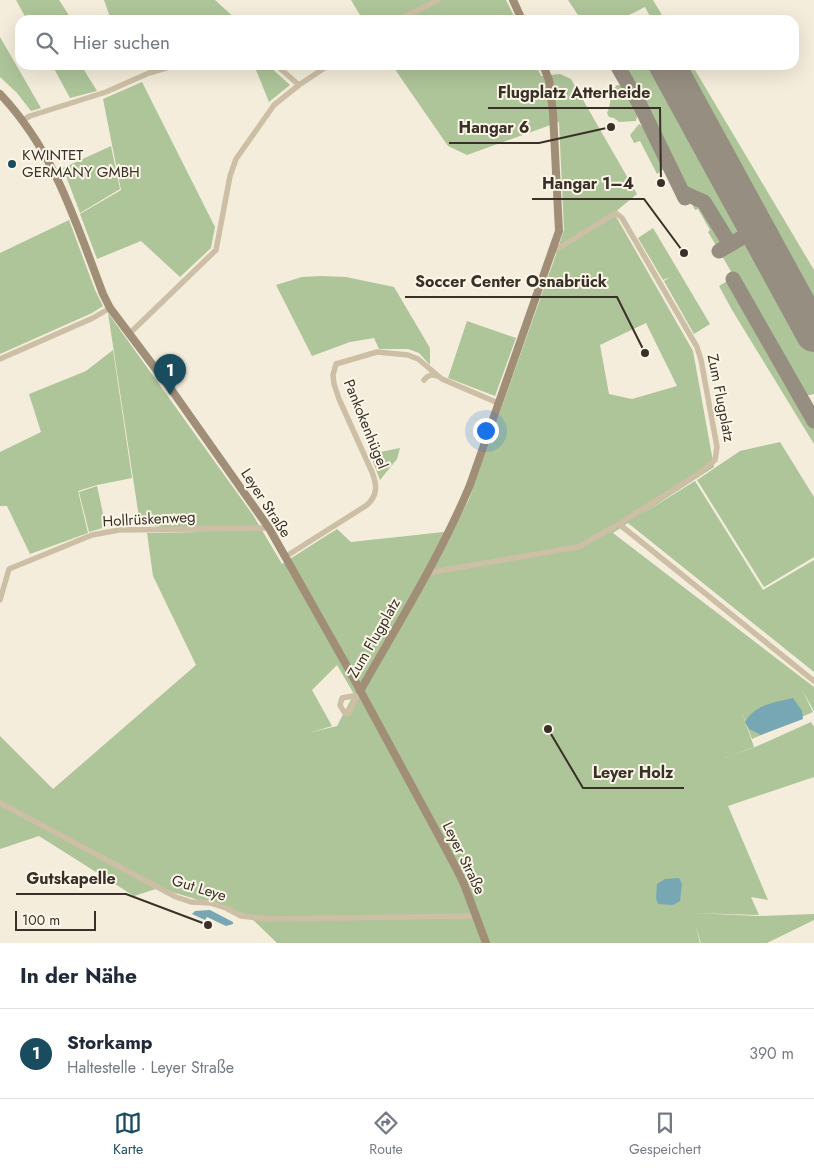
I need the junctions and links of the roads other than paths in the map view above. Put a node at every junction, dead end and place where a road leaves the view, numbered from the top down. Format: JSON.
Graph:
{"nodes":[{"id":1,"x":438,"y":0,"type":"edge"},
{"id":2,"x":513,"y":0,"type":"edge"},
{"id":3,"x":408,"y":15,"type":"edge"},
{"id":4,"x":520,"y":15,"type":"edge"},
{"id":5,"x":159,"y":70,"type":"edge"},
{"id":6,"x":282,"y":70,"type":"edge"},
{"id":7,"x":322,"y":70,"type":"edge"},
{"id":8,"x":545,"y":70,"type":"edge"},
{"id":9,"x":299,"y":85,"type":"junction"},
{"id":10,"x":0,"y":94,"type":"edge"},
{"id":11,"x":22,"y":120,"type":"junction"},
{"id":12,"x":552,"y":252,"type":"junction"},
{"id":13,"x":110,"y":308,"type":"junction"},
{"id":14,"x":129,"y":334,"type":"junction"},
{"id":15,"x":0,"y":359,"type":"edge"},
{"id":16,"x":437,"y":376,"type":"junction"},
{"id":17,"x":424,"y":380,"type":"dead end"},
{"id":18,"x":498,"y":403,"type":"junction"},
{"id":19,"x":619,"y":524,"type":"junction"},
{"id":20,"x":269,"y":528,"type":"junction"},
{"id":21,"x":285,"y":557,"type":"junction"},
{"id":22,"x":427,"y":573,"type":"junction"},
{"id":23,"x":0,"y":600,"type":"edge"},
{"id":24,"x":814,"y":681,"type":"edge"},
{"id":25,"x":359,"y":693,"type":"junction"},
{"id":26,"x":0,"y":803,"type":"edge"},
{"id":27,"x":472,"y":916,"type":"dead end"},
{"id":28,"x":486,"y":943,"type":"edge"}],
"edges":[{"from":1,"to":3,"type":"street"},
{"from":2,"to":4,"type":"street"},
{"from":5,"to":11,"type":"street"},
{"from":6,"to":9,"type":"street"},
{"from":7,"to":9,"type":"street"},
{"from":8,"to":12,"type":"street","name":"Zum Flugplatz"},
{"from":9,"to":14,"type":"street"},
{"from":10,"to":11,"type":"street","name":"Leyer Straße"},
{"from":11,"to":13,"type":"street","name":"Leyer Straße"},
{"from":12,"to":18,"type":"street","name":"Zum Flugplatz"},
{"from":12,"to":19,"type":"street","name":"Zum Flugplatz"},
{"from":13,"to":14,"type":"street","name":"Leyer Straße"},
{"from":13,"to":15,"type":"street"},
{"from":14,"to":20,"type":"street","name":"Leyer Straße"},
{"from":16,"to":17,"type":"street"},
{"from":16,"to":18,"type":"street","name":"Pankokenhügel"},
{"from":16,"to":21,"type":"street","name":"Pankokenhügel"},
{"from":18,"to":22,"type":"street","name":"Zum Flugplatz"},
{"from":19,"to":22,"type":"street","name":"Zum Flugplatz"},
{"from":19,"to":24,"type":"street"},
{"from":20,"to":21,"type":"street","name":"Leyer Straße"},
{"from":20,"to":23,"type":"street","name":"Hollrüskenweg"},
{"from":21,"to":25,"type":"street","name":"Leyer Straße"},
{"from":22,"to":25,"type":"street","name":"Zum Flugplatz"},
{"from":25,"to":28,"type":"street","name":"Leyer Straße"},
{"from":26,"to":27,"type":"street","name":"Gut Leye"}]}
